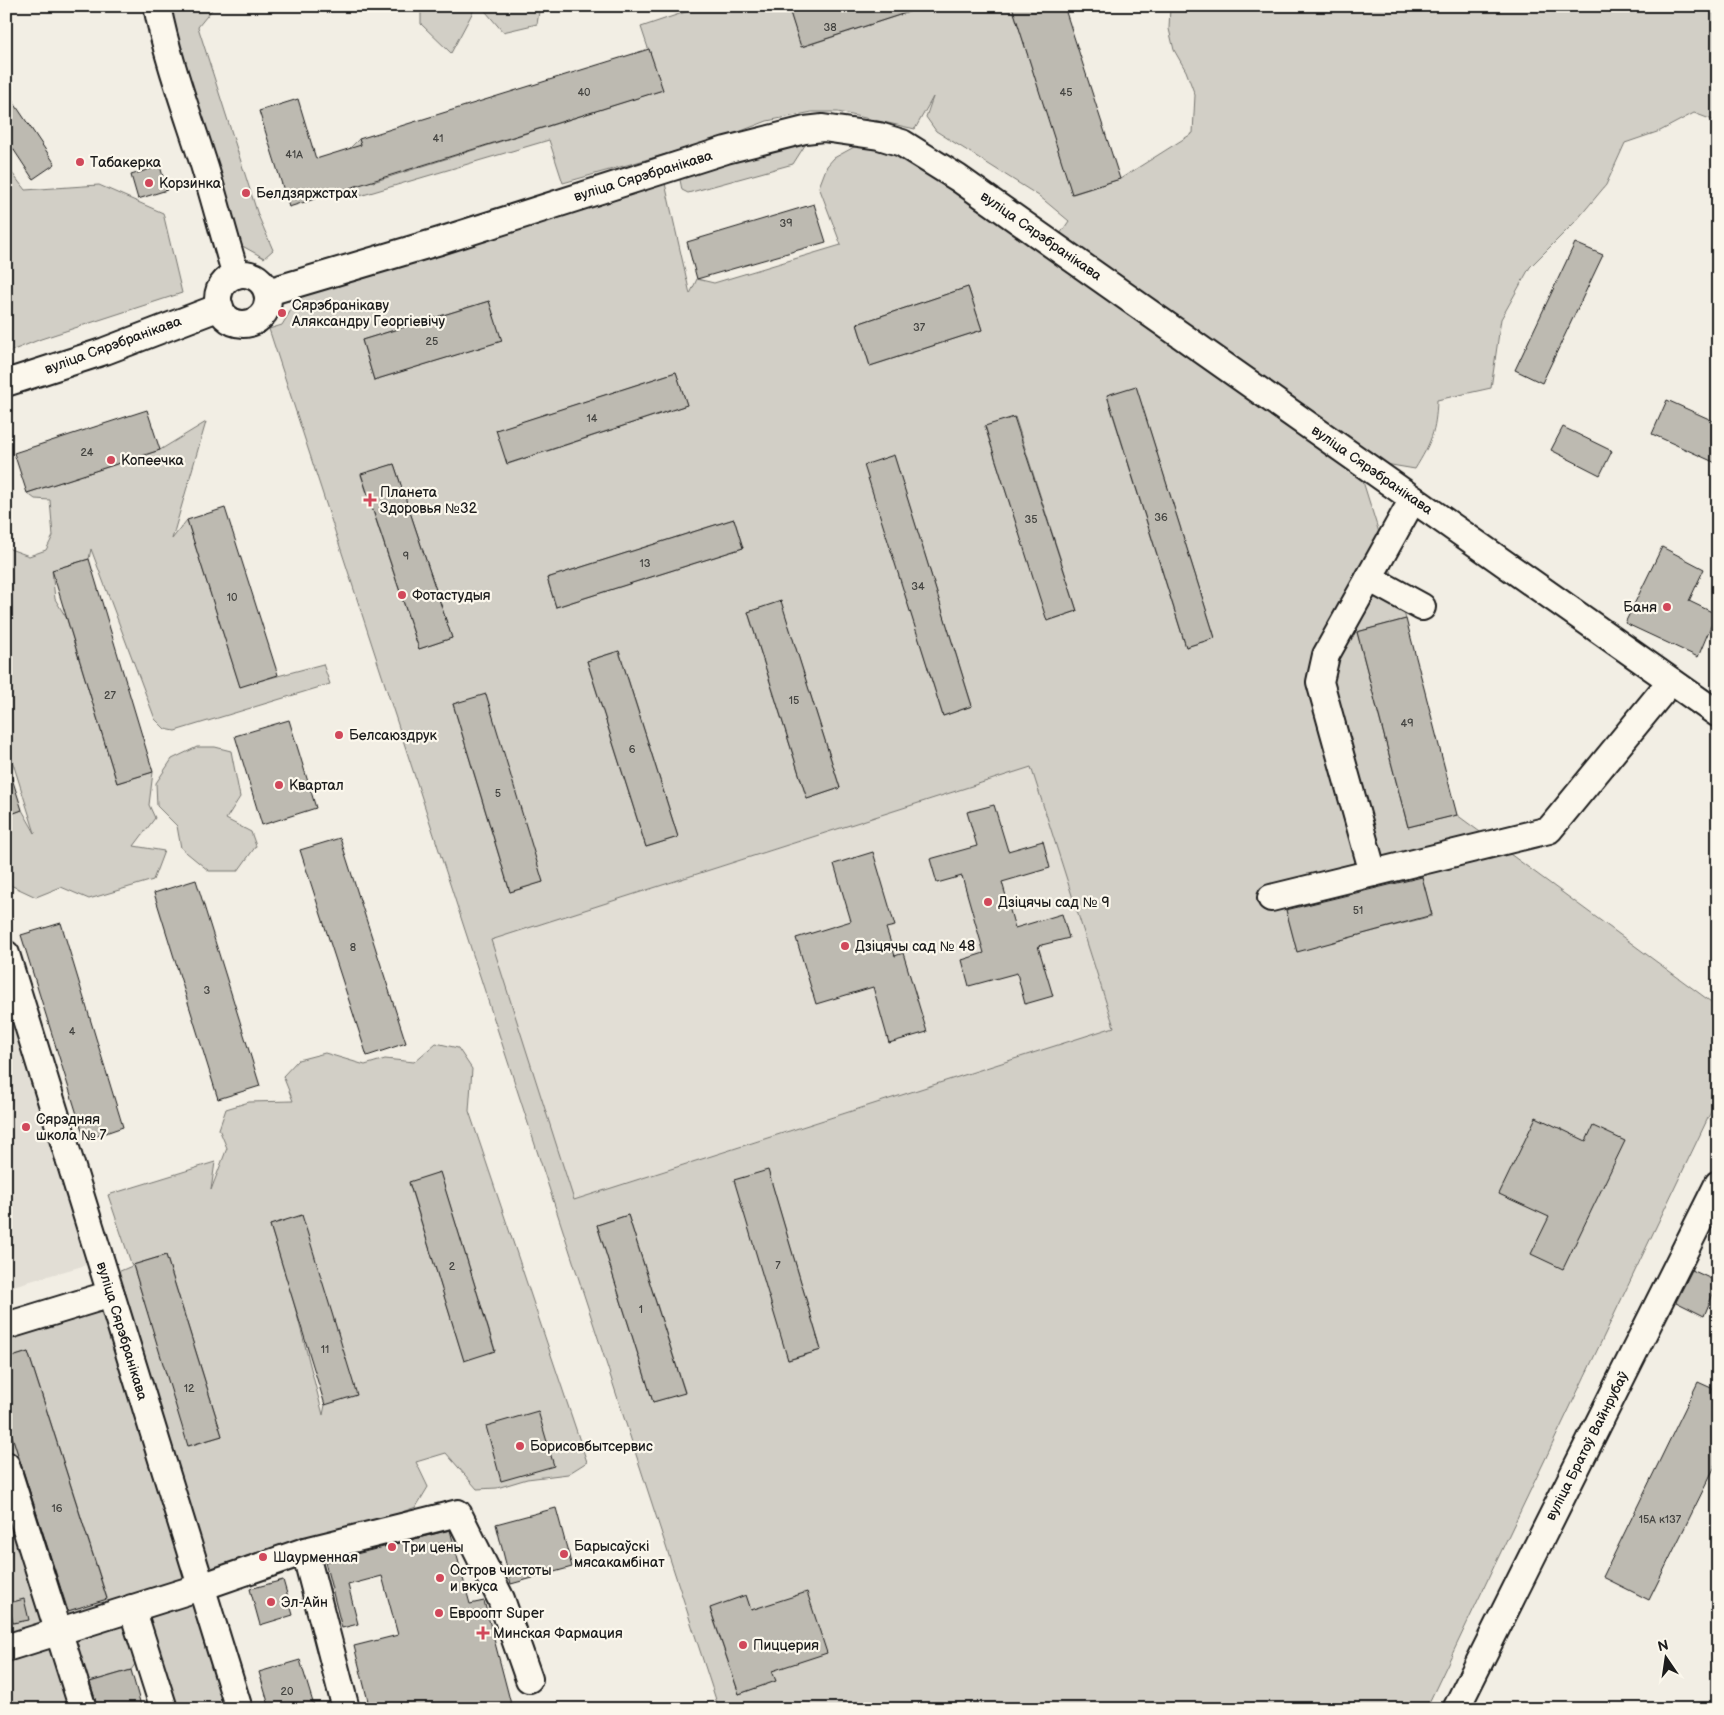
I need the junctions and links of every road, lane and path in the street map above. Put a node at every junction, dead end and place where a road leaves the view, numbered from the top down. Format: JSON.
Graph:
{"nodes":[{"id":1,"x":157,"y":6,"type":"edge"},
{"id":2,"x":236,"y":275,"type":"junction"},
{"id":3,"x":268,"y":292,"type":"junction"},
{"id":4,"x":220,"y":307,"type":"junction"},
{"id":5,"x":6,"y":383,"type":"edge"},
{"id":6,"x":1413,"y":499,"type":"junction"},
{"id":7,"x":1369,"y":578,"type":"junction"},
{"id":8,"x":1422,"y":607,"type":"dead end"},
{"id":9,"x":1671,"y":681,"type":"junction"},
{"id":10,"x":1718,"y":714,"type":"edge"},
{"id":11,"x":1373,"y":873,"type":"junction"},
{"id":12,"x":1271,"y":898,"type":"dead end"},
{"id":13,"x":6,"y":954,"type":"edge"},
{"id":14,"x":1718,"y":1184,"type":"edge"},
{"id":15,"x":112,"y":1294,"type":"junction"},
{"id":16,"x":6,"y":1326,"type":"edge"},
{"id":17,"x":6,"y":1465,"type":"edge"},
{"id":18,"x":305,"y":1551,"type":"junction"},
{"id":19,"x":202,"y":1586,"type":"junction"},
{"id":20,"x":132,"y":1608,"type":"junction"},
{"id":21,"x":60,"y":1631,"type":"junction"},
{"id":22,"x":6,"y":1648,"type":"edge"},
{"id":23,"x":529,"y":1679,"type":"dead end"},
{"id":24,"x":82,"y":1709,"type":"edge"},
{"id":25,"x":164,"y":1709,"type":"edge"},
{"id":26,"x":239,"y":1709,"type":"edge"},
{"id":27,"x":346,"y":1709,"type":"edge"},
{"id":28,"x":1456,"y":1709,"type":"edge"}],
"edges":[{"from":1,"to":2,"type":"street"},
{"from":2,"to":3,"type":"street"},
{"from":2,"to":4,"type":"street"},
{"from":3,"to":4,"type":"street"},
{"from":3,"to":6,"type":"street","name":"вуліца Сярэбранікава"},
{"from":4,"to":5,"type":"street","name":"вуліца Сярэбранікава"},
{"from":6,"to":7,"type":"street"},
{"from":6,"to":9,"type":"street","name":"вуліца Сярэбранікава"},
{"from":7,"to":8,"type":"street"},
{"from":7,"to":11,"type":"street"},
{"from":9,"to":10,"type":"street","name":"вуліца Сярэбранікава"},
{"from":9,"to":11,"type":"street"},
{"from":11,"to":12,"type":"street"},
{"from":13,"to":15,"type":"street","name":"вуліца Сярэбранікава"},
{"from":14,"to":28,"type":"street","name":"вуліца Братоў Вайнрубаў"},
{"from":15,"to":16,"type":"street"},
{"from":15,"to":19,"type":"street","name":"вуліца Сярэбранікава"},
{"from":17,"to":21,"type":"street"},
{"from":18,"to":19,"type":"street"},
{"from":18,"to":23,"type":"street"},
{"from":18,"to":27,"type":"street"},
{"from":19,"to":20,"type":"street"},
{"from":19,"to":26,"type":"street","name":"вуліца Сярэбранікава"},
{"from":20,"to":21,"type":"street"},
{"from":20,"to":25,"type":"street"},
{"from":21,"to":22,"type":"street"},
{"from":21,"to":24,"type":"street"}]}
